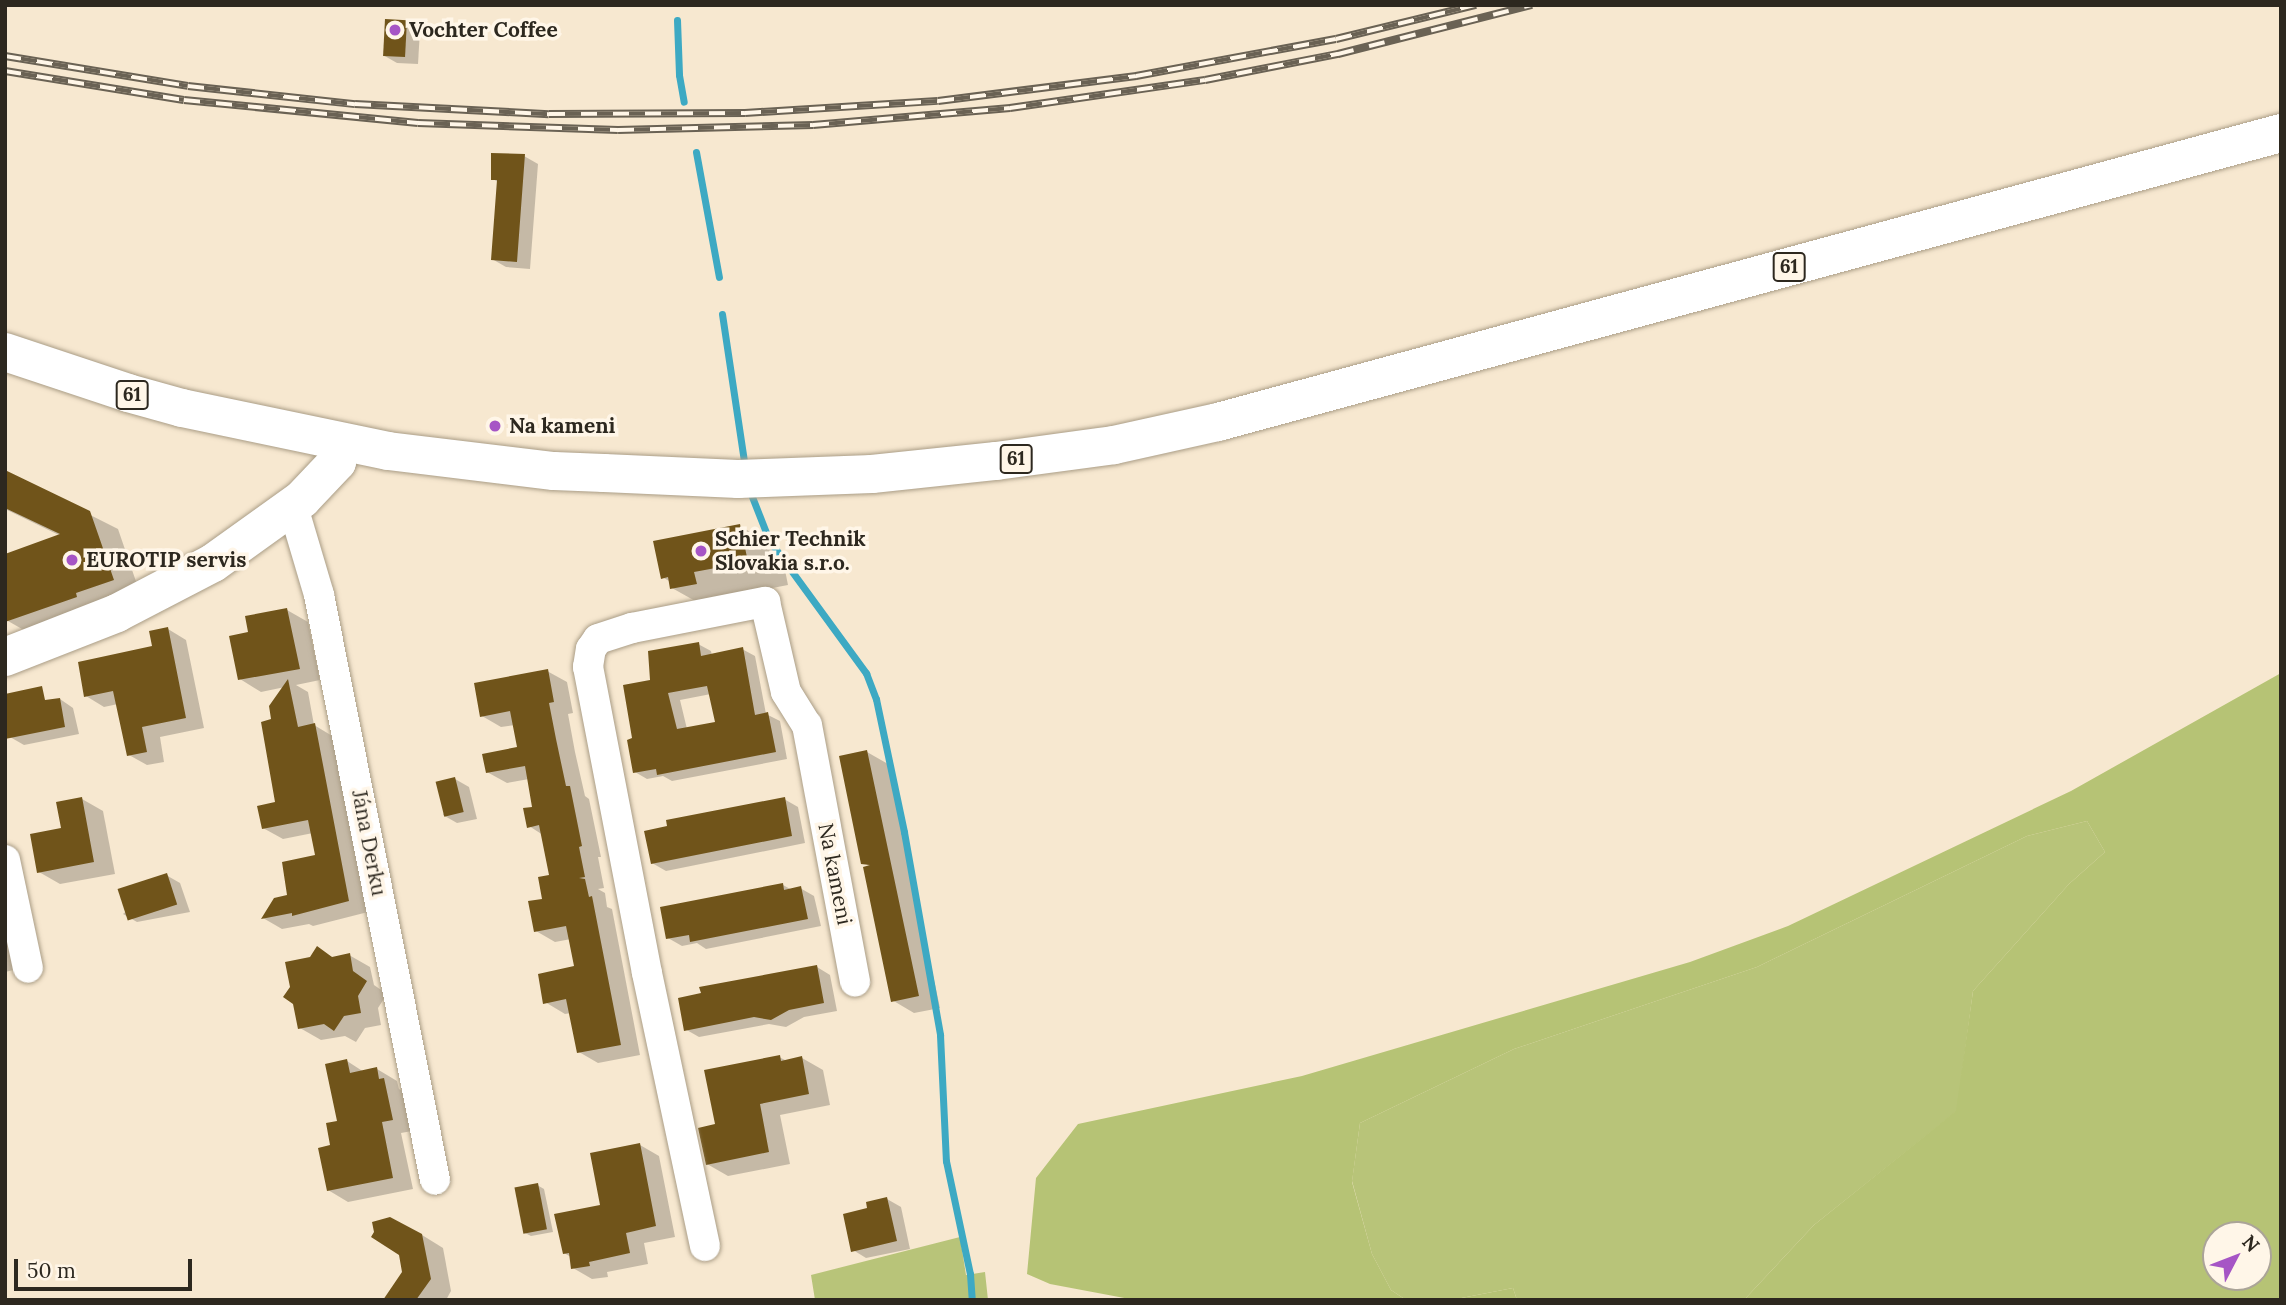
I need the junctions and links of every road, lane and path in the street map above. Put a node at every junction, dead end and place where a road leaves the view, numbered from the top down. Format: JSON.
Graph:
{"nodes":[{"id":1,"x":2281,"y":133,"type":"edge"},
{"id":2,"x":5,"y":352,"type":"edge"},
{"id":3,"x":340,"y":443,"type":"junction"},
{"id":4,"x":293,"y":507,"type":"junction"},
{"id":5,"x":5,"y":657,"type":"edge"},
{"id":6,"x":5,"y":860,"type":"edge"},
{"id":7,"x":28,"y":968,"type":"dead end"},
{"id":8,"x":855,"y":982,"type":"dead end"},
{"id":9,"x":435,"y":1180,"type":"dead end"},
{"id":10,"x":705,"y":1246,"type":"dead end"}],
"edges":[{"from":1,"to":3,"type":"main road","number":"61"},
{"from":2,"to":3,"type":"main road","number":"61"},
{"from":3,"to":4,"type":"main road"},
{"from":4,"to":5,"type":"main road"},
{"from":4,"to":9,"type":"street","name":"Jána Derku"},
{"from":6,"to":7,"type":"street"},
{"from":8,"to":10,"type":"street","name":"Na kameni"}]}
